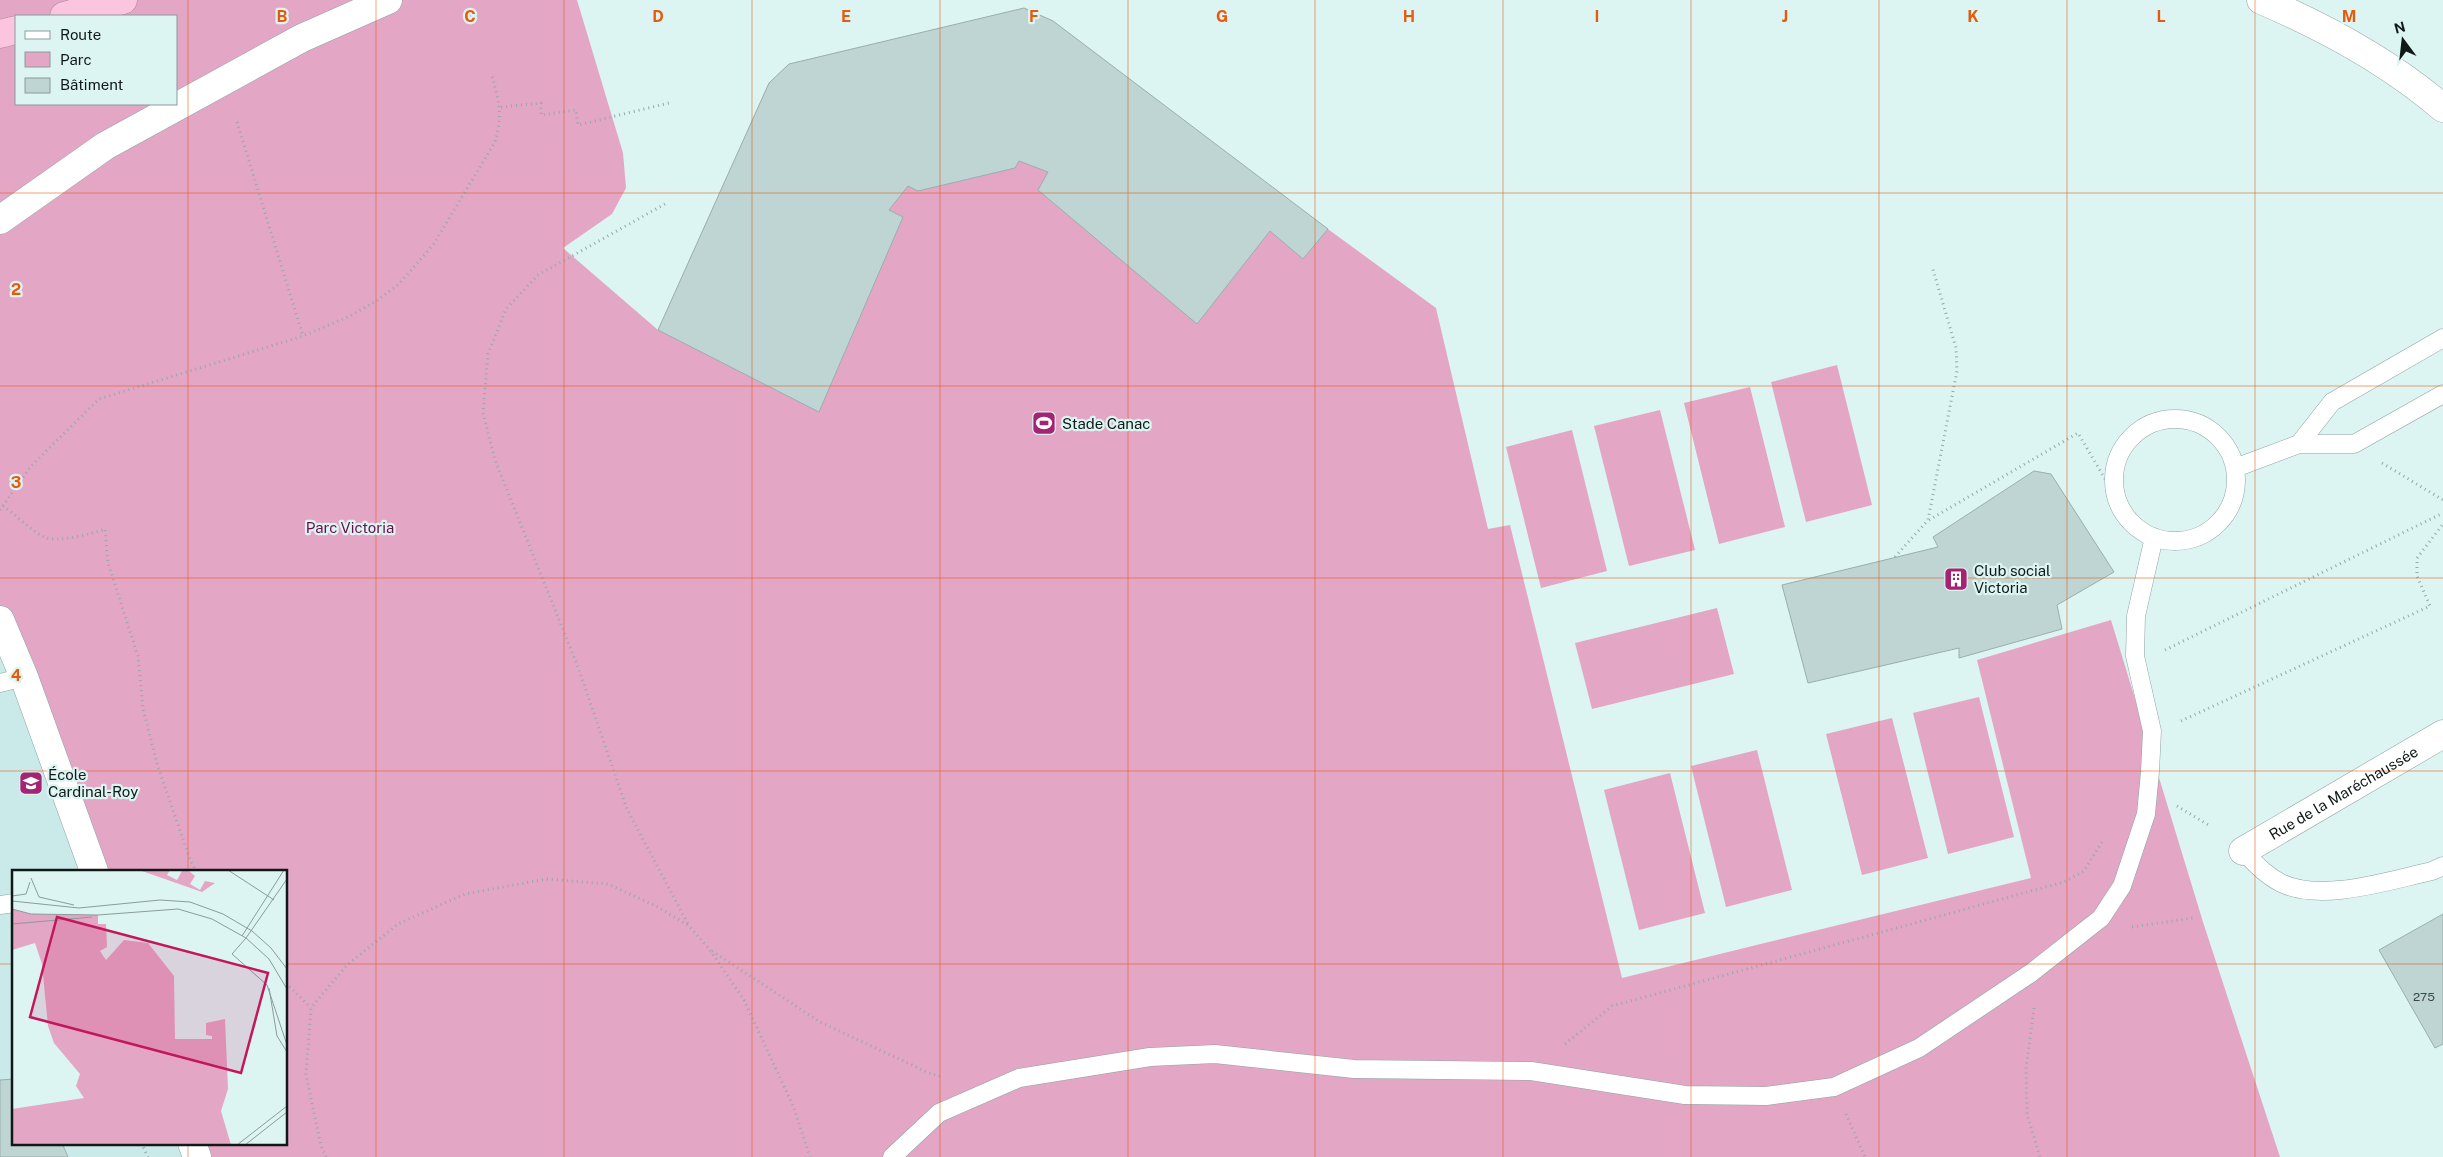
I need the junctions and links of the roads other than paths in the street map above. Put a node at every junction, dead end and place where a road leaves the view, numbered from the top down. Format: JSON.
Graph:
{"nodes":[{"id":1,"x":123,"y":0,"type":"edge"},
{"id":2,"x":388,"y":0,"type":"edge"},
{"id":3,"x":2263,"y":0,"type":"edge"},
{"id":4,"x":68,"y":15,"type":"edge"},
{"id":5,"x":15,"y":30,"type":"edge"},
{"id":6,"x":0,"y":34,"type":"edge"},
{"id":7,"x":2443,"y":108,"type":"edge"},
{"id":8,"x":0,"y":220,"type":"edge"},
{"id":9,"x":2443,"y":338,"type":"edge"},
{"id":10,"x":2443,"y":394,"type":"edge"},
{"id":11,"x":2299,"y":444,"type":"junction"},
{"id":12,"x":2235,"y":468,"type":"junction"},
{"id":13,"x":2154,"y":537,"type":"junction"},
{"id":14,"x":0,"y":620,"type":"edge"},
{"id":15,"x":12,"y":680,"type":"edge"},
{"id":16,"x":2443,"y":734,"type":"edge"},
{"id":17,"x":2243,"y":851,"type":"joint"},
{"id":18,"x":2443,"y":866,"type":"edge"},
{"id":19,"x":94,"y":870,"type":"edge"},
{"id":20,"x":192,"y":1144,"type":"edge"},
{"id":21,"x":197,"y":1157,"type":"edge"},
{"id":22,"x":892,"y":1157,"type":"edge"}],
"edges":[{"from":1,"to":4,"type":"highway"},
{"from":2,"to":8,"type":"street"},
{"from":3,"to":7,"type":"street"},
{"from":5,"to":6,"type":"highway"},
{"from":9,"to":11,"type":"lane"},
{"from":10,"to":11,"type":"lane"},
{"from":11,"to":12,"type":"lane"},
{"from":12,"to":13,"type":"lane"},
{"from":12,"to":13,"type":"lane"},
{"from":13,"to":22,"type":"lane"},
{"from":14,"to":15,"type":"street"},
{"from":15,"to":19,"type":"street"},
{"from":16,"to":17,"type":"street","name":"Rue de la Maréchaussée"},
{"from":17,"to":18,"type":"lane"},
{"from":20,"to":21,"type":"street"}]}
